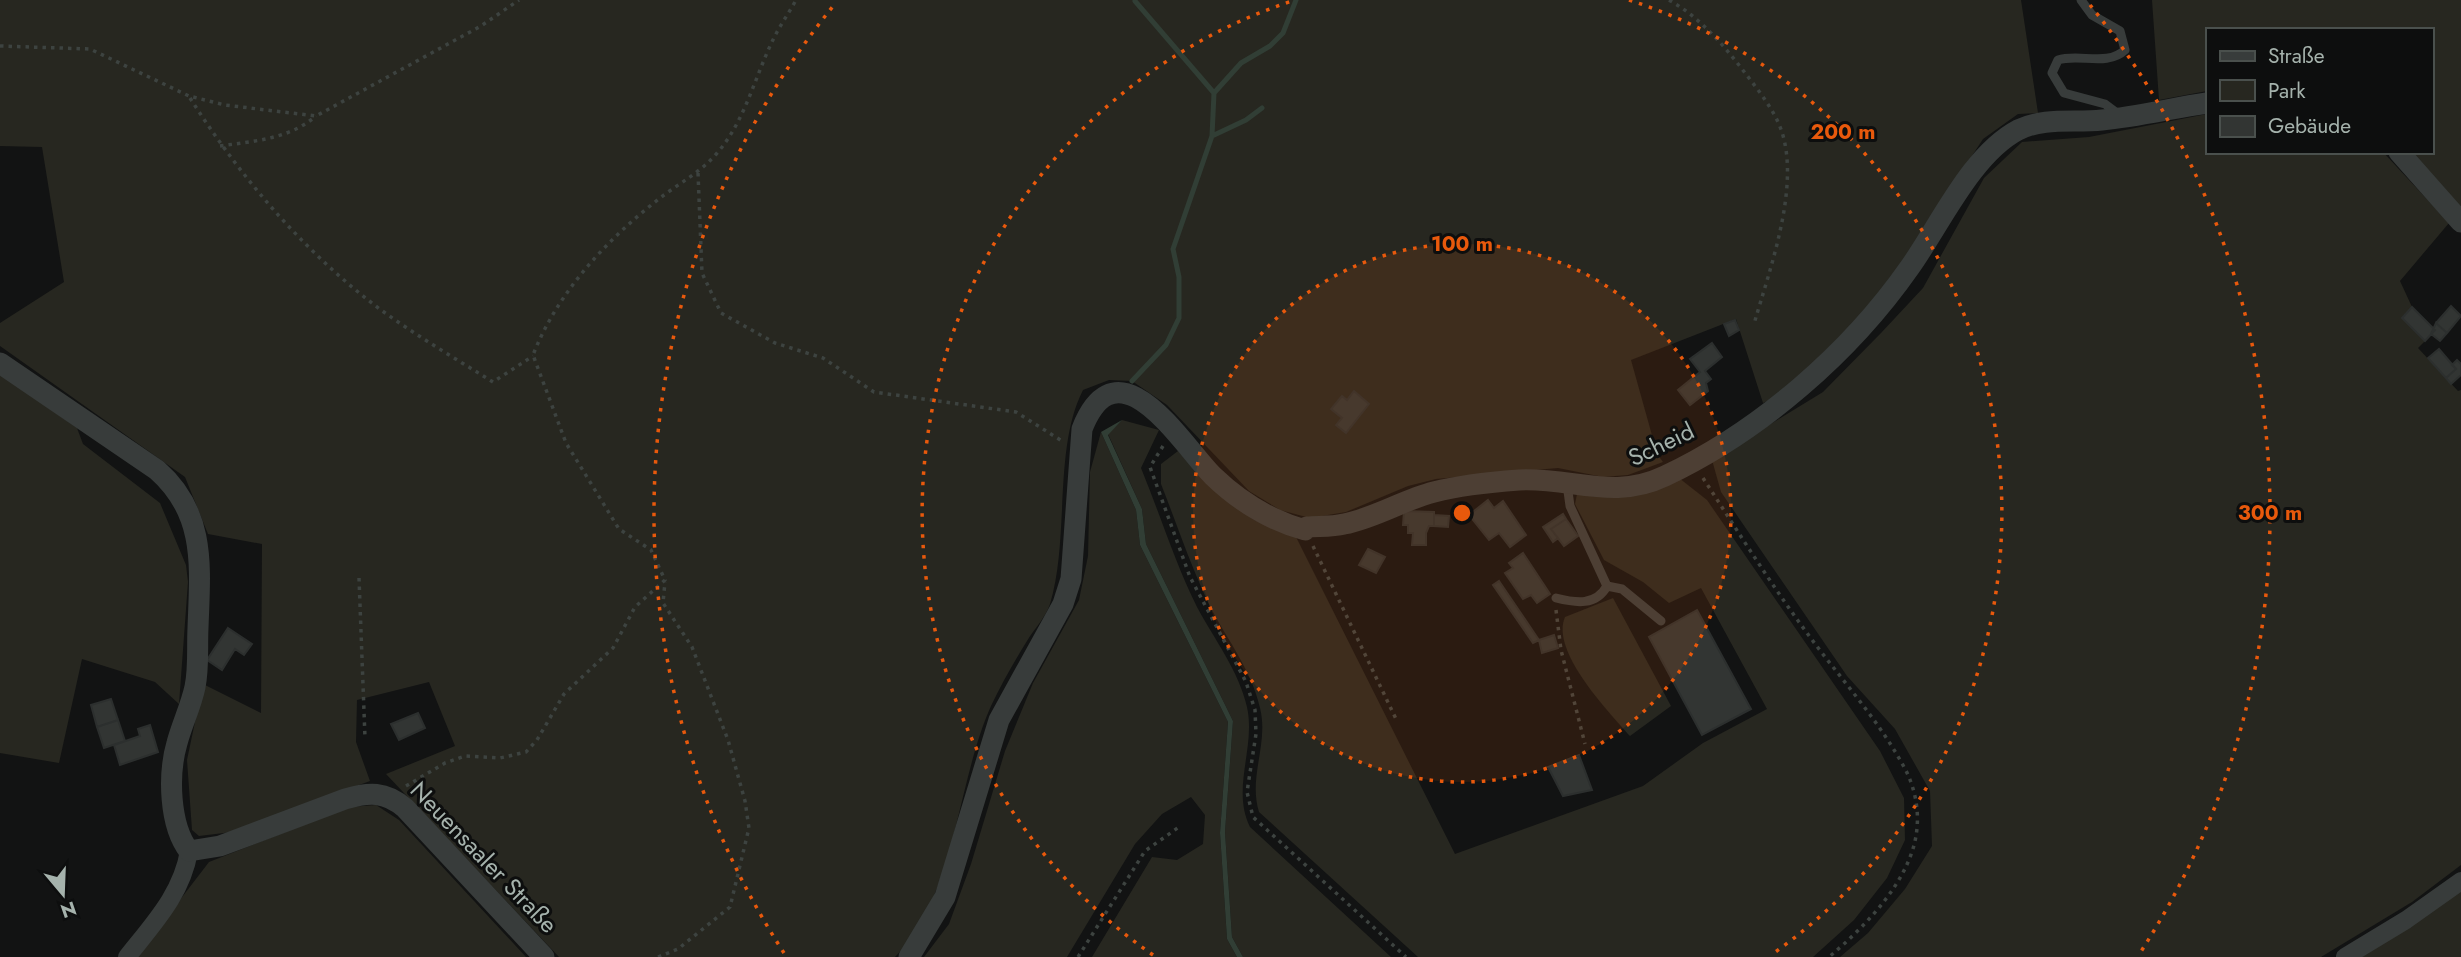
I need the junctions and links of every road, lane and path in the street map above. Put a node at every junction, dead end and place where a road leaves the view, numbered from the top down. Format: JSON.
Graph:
{"nodes":[{"id":1,"x":519,"y":0,"type":"edge"},
{"id":2,"x":796,"y":0,"type":"edge"},
{"id":3,"x":1669,"y":0,"type":"edge"},
{"id":4,"x":2081,"y":0,"type":"edge"},
{"id":5,"x":0,"y":47,"type":"edge"},
{"id":6,"x":189,"y":96,"type":"junction"},
{"id":7,"x":2206,"y":103,"type":"edge"},
{"id":8,"x":316,"y":116,"type":"junction"},
{"id":9,"x":2112,"y":119,"type":"junction"},
{"id":10,"x":220,"y":146,"type":"junction"},
{"id":11,"x":2401,"y":154,"type":"edge"},
{"id":12,"x":698,"y":173,"type":"junction"},
{"id":13,"x":2461,"y":222,"type":"edge"},
{"id":14,"x":1754,"y":324,"type":"dead end"},
{"id":15,"x":533,"y":355,"type":"junction"},
{"id":16,"x":0,"y":363,"type":"edge"},
{"id":17,"x":1174,"y":429,"type":"junction"},
{"id":18,"x":1692,"y":462,"type":"junction"},
{"id":19,"x":1079,"y":469,"type":"junction"},
{"id":20,"x":1567,"y":484,"type":"junction"},
{"id":21,"x":1307,"y":527,"type":"junction"},
{"id":22,"x":359,"y":578,"type":"dead end"},
{"id":23,"x":665,"y":580,"type":"junction"},
{"id":24,"x":1607,"y":586,"type":"junction"},
{"id":25,"x":1556,"y":598,"type":"joint"},
{"id":26,"x":1661,"y":621,"type":"dead end"},
{"id":27,"x":1396,"y":719,"type":"dead end"},
{"id":28,"x":365,"y":738,"type":"dead end"},
{"id":29,"x":1585,"y":744,"type":"dead end"},
{"id":30,"x":389,"y":796,"type":"junction"},
{"id":31,"x":1180,"y":827,"type":"dead end"},
{"id":32,"x":189,"y":851,"type":"junction"},
{"id":33,"x":2461,"y":881,"type":"edge"},
{"id":34,"x":127,"y":957,"type":"edge"},
{"id":35,"x":544,"y":957,"type":"edge"},
{"id":36,"x":658,"y":957,"type":"edge"},
{"id":37,"x":909,"y":957,"type":"edge"},
{"id":38,"x":1078,"y":957,"type":"edge"},
{"id":39,"x":1406,"y":957,"type":"edge"},
{"id":40,"x":1829,"y":957,"type":"edge"},
{"id":41,"x":2345,"y":957,"type":"edge"}],
"edges":[{"from":1,"to":8,"type":"path"},
{"from":2,"to":12,"type":"path"},
{"from":3,"to":14,"type":"path"},
{"from":4,"to":9,"type":"lane"},
{"from":5,"to":6,"type":"path"},
{"from":6,"to":8,"type":"path"},
{"from":6,"to":10,"type":"path"},
{"from":7,"to":9,"type":"street","name":"Scheid"},
{"from":8,"to":10,"type":"path"},
{"from":9,"to":18,"type":"street","name":"Scheid"},
{"from":10,"to":15,"type":"path"},
{"from":11,"to":13,"type":"street"},
{"from":12,"to":15,"type":"path"},
{"from":12,"to":19,"type":"path"},
{"from":15,"to":23,"type":"path"},
{"from":16,"to":32,"type":"street"},
{"from":17,"to":19,"type":"street","name":"Scheid"},
{"from":17,"to":21,"type":"street","name":"Scheid"},
{"from":17,"to":39,"type":"path"},
{"from":18,"to":20,"type":"street","name":"Scheid"},
{"from":18,"to":40,"type":"path"},
{"from":19,"to":37,"type":"street"},
{"from":20,"to":21,"type":"street","name":"Scheid"},
{"from":20,"to":24,"type":"lane"},
{"from":21,"to":27,"type":"path"},
{"from":22,"to":28,"type":"path"},
{"from":23,"to":30,"type":"path"},
{"from":23,"to":36,"type":"path"},
{"from":24,"to":25,"type":"lane"},
{"from":24,"to":26,"type":"lane"},
{"from":25,"to":29,"type":"path"},
{"from":30,"to":32,"type":"street","name":"Neuensaaler Straße"},
{"from":30,"to":35,"type":"street","name":"Neuensaaler Straße"},
{"from":31,"to":38,"type":"path"},
{"from":32,"to":34,"type":"street"},
{"from":33,"to":41,"type":"street"}]}
